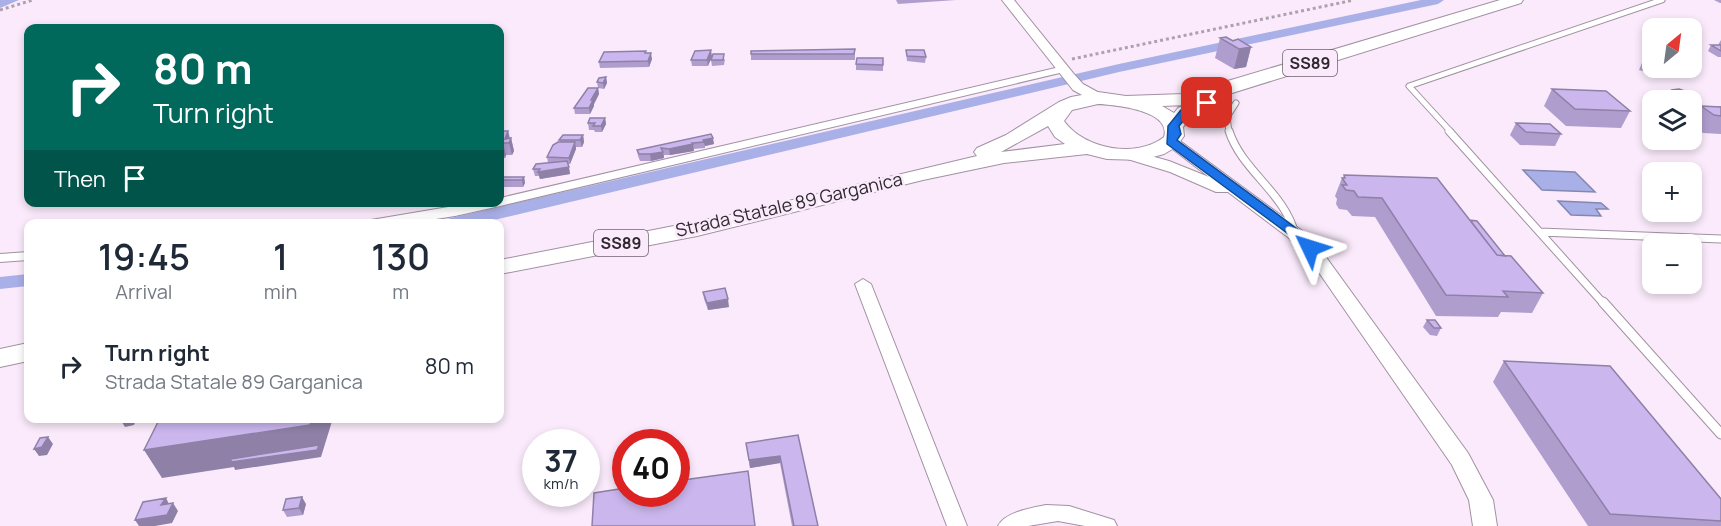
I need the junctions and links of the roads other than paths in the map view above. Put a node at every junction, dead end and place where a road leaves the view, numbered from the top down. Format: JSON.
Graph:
{"nodes":[{"id":1,"x":1008,"y":0,"type":"edge"},
{"id":2,"x":1516,"y":0,"type":"edge"},
{"id":3,"x":1662,"y":0,"type":"edge"},
{"id":4,"x":1489,"y":8,"type":"junction"},
{"id":5,"x":1069,"y":88,"type":"junction"},
{"id":6,"x":1128,"y":101,"type":"junction"},
{"id":7,"x":1236,"y":103,"type":"dead end"},
{"id":8,"x":1173,"y":134,"type":"junction"},
{"id":9,"x":1087,"y":148,"type":"junction"},
{"id":10,"x":1126,"y":154,"type":"junction"},
{"id":11,"x":937,"y":170,"type":"junction"},
{"id":12,"x":504,"y":201,"type":"edge"},
{"id":13,"x":476,"y":207,"type":"edge"},
{"id":14,"x":406,"y":219,"type":"edge"},
{"id":15,"x":1540,"y":232,"type":"junction"},
{"id":16,"x":1295,"y":234,"type":"junction"},
{"id":17,"x":1721,"y":239,"type":"edge"},
{"id":18,"x":24,"y":256,"type":"edge"},
{"id":19,"x":0,"y":258,"type":"edge"},
{"id":20,"x":504,"y":266,"type":"edge"},
{"id":21,"x":863,"y":284,"type":"dead end"},
{"id":22,"x":24,"y":345,"type":"edge"},
{"id":23,"x":0,"y":348,"type":"edge"},
{"id":24,"x":24,"y":353,"type":"edge"},
{"id":25,"x":0,"y":357,"type":"edge"},
{"id":26,"x":1721,"y":434,"type":"edge"},
{"id":27,"x":957,"y":526,"type":"edge"},
{"id":28,"x":1008,"y":526,"type":"edge"},
{"id":29,"x":1107,"y":526,"type":"edge"},
{"id":30,"x":1485,"y":526,"type":"edge"}],
"edges":[{"from":1,"to":5,"type":"street"},
{"from":2,"to":4,"type":"main road","name":"Strada Statale 89 Garganica","number":"SS89"},
{"from":3,"to":15,"type":"lane"},
{"from":4,"to":6,"type":"main road","name":"Strada Statale 89 Garganica","number":"SS89"},
{"from":4,"to":8,"type":"main road","name":"Strada Statale 89 Garganica","number":"SS89"},
{"from":5,"to":6,"type":"main road","name":"Strada Statale 89 Garganica","number":"SS89"},
{"from":5,"to":9,"type":"main road","name":"Strada Statale 89 Garganica","number":"SS89"},
{"from":5,"to":11,"type":"main road","name":"Strada Statale 89 Garganica","number":"SS89"},
{"from":5,"to":12,"type":"street"},
{"from":6,"to":8,"type":"main road","name":"Strada Statale 89 Garganica","number":"SS89"},
{"from":7,"to":16,"type":"lane"},
{"from":8,"to":10,"type":"main road","name":"Strada Statale 89 Garganica","number":"SS89"},
{"from":8,"to":16,"type":"street"},
{"from":9,"to":10,"type":"main road","name":"Strada Statale 89 Garganica","number":"SS89"},
{"from":9,"to":11,"type":"main road","name":"Strada Statale 89 Garganica","number":"SS89"},
{"from":10,"to":16,"type":"street"},
{"from":11,"to":20,"type":"main road","name":"Strada Statale 89 Garganica","number":"SS89"},
{"from":13,"to":14,"type":"street"},
{"from":15,"to":17,"type":"lane"},
{"from":15,"to":26,"type":"lane"},
{"from":16,"to":30,"type":"street"},
{"from":18,"to":19,"type":"street"},
{"from":21,"to":27,"type":"street"},
{"from":22,"to":23,"type":"main road"},
{"from":24,"to":25,"type":"main road"},
{"from":28,"to":29,"type":"street"}]}
